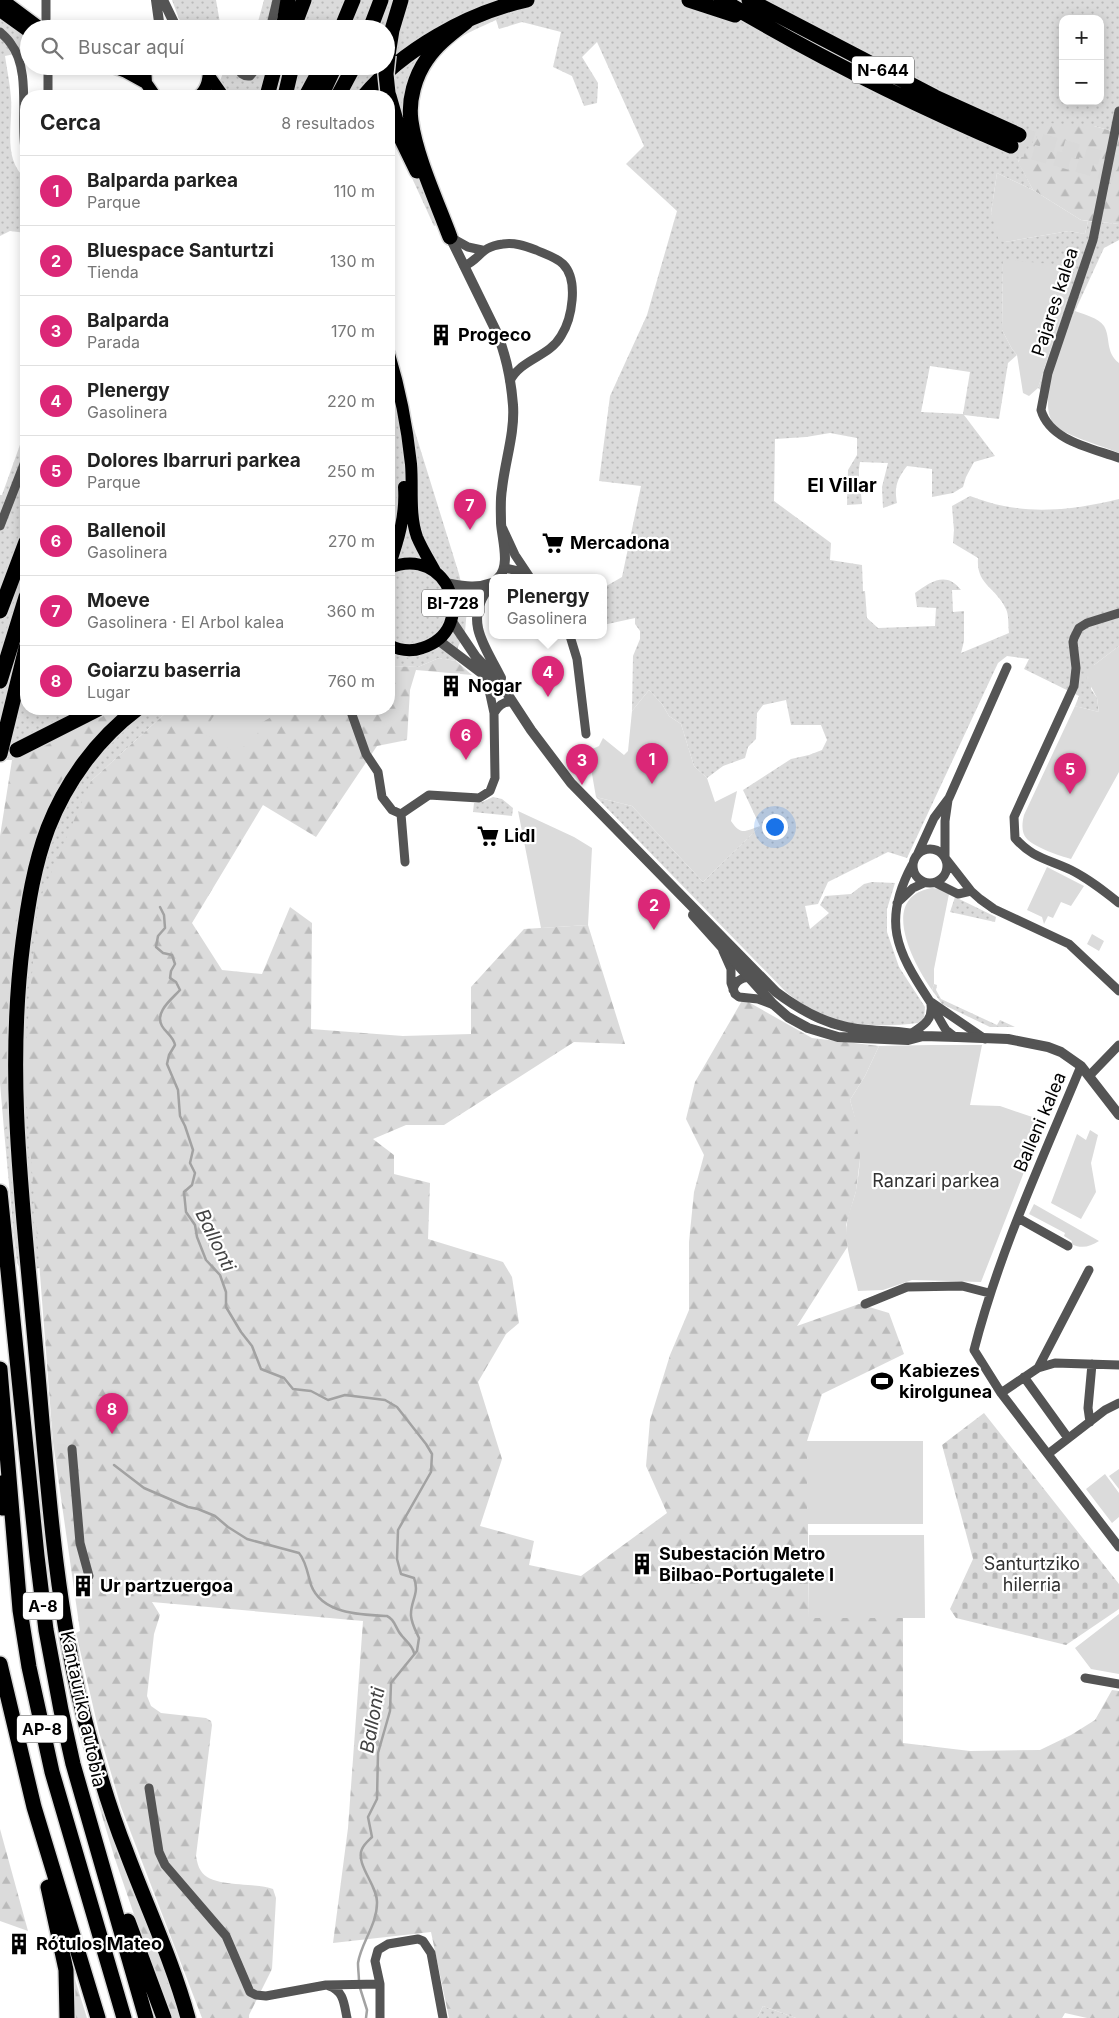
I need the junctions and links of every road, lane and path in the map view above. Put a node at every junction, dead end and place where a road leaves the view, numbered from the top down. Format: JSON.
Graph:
{"nodes":[{"id":1,"x":3,"y":0,"type":"edge"},
{"id":2,"x":46,"y":0,"type":"edge"},
{"id":3,"x":156,"y":0,"type":"edge"},
{"id":4,"x":163,"y":0,"type":"edge"},
{"id":5,"x":277,"y":0,"type":"edge"},
{"id":6,"x":288,"y":0,"type":"edge"},
{"id":7,"x":304,"y":0,"type":"edge"},
{"id":8,"x":353,"y":0,"type":"edge"},
{"id":9,"x":364,"y":0,"type":"edge"},
{"id":10,"x":382,"y":0,"type":"edge"},
{"id":11,"x":400,"y":0,"type":"edge"},
{"id":12,"x":527,"y":0,"type":"edge"},
{"id":13,"x":689,"y":0,"type":"edge"},
{"id":14,"x":722,"y":0,"type":"edge"},
{"id":15,"x":750,"y":0,"type":"edge"},
{"id":16,"x":0,"y":11,"type":"edge"},
{"id":17,"x":37,"y":20,"type":"edge"},
{"id":18,"x":44,"y":20,"type":"edge"},
{"id":19,"x":159,"y":20,"type":"edge"},
{"id":20,"x":173,"y":20,"type":"edge"},
{"id":21,"x":272,"y":20,"type":"edge"},
{"id":22,"x":285,"y":20,"type":"edge"},
{"id":23,"x":296,"y":20,"type":"edge"},
{"id":24,"x":301,"y":20,"type":"edge"},
{"id":25,"x":345,"y":20,"type":"edge"},
{"id":26,"x":356,"y":20,"type":"edge"},
{"id":27,"x":374,"y":20,"type":"edge"},
{"id":28,"x":466,"y":22,"type":"junction"},
{"id":29,"x":395,"y":23,"type":"edge"},
{"id":30,"x":20,"y":25,"type":"edge"},
{"id":31,"x":774,"y":31,"type":"junction"},
{"id":32,"x":0,"y":32,"type":"edge"},
{"id":33,"x":395,"y":66,"type":"edge"},
{"id":34,"x":20,"y":68,"type":"edge"},
{"id":35,"x":22,"y":75,"type":"edge"},
{"id":36,"x":48,"y":75,"type":"edge"},
{"id":37,"x":132,"y":75,"type":"edge"},
{"id":38,"x":147,"y":75,"type":"edge"},
{"id":39,"x":208,"y":75,"type":"edge"},
{"id":40,"x":211,"y":75,"type":"edge"},
{"id":41,"x":273,"y":75,"type":"edge"},
{"id":42,"x":280,"y":75,"type":"edge"},
{"id":43,"x":290,"y":75,"type":"edge"},
{"id":44,"x":317,"y":75,"type":"edge"},
{"id":45,"x":331,"y":75,"type":"edge"},
{"id":46,"x":349,"y":75,"type":"edge"},
{"id":47,"x":384,"y":75,"type":"edge"},
{"id":48,"x":386,"y":75,"type":"edge"},
{"id":49,"x":22,"y":90,"type":"edge"},
{"id":50,"x":48,"y":90,"type":"edge"},
{"id":51,"x":149,"y":90,"type":"edge"},
{"id":52,"x":151,"y":90,"type":"edge"},
{"id":53,"x":203,"y":90,"type":"edge"},
{"id":54,"x":220,"y":90,"type":"edge"},
{"id":55,"x":269,"y":90,"type":"edge"},
{"id":56,"x":276,"y":90,"type":"edge"},
{"id":57,"x":286,"y":90,"type":"edge"},
{"id":58,"x":309,"y":90,"type":"edge"},
{"id":59,"x":324,"y":90,"type":"edge"},
{"id":60,"x":341,"y":90,"type":"edge"},
{"id":61,"x":370,"y":90,"type":"edge"},
{"id":62,"x":388,"y":90,"type":"edge"},
{"id":63,"x":1119,"y":111,"type":"edge"},
{"id":64,"x":395,"y":118,"type":"edge"},
{"id":65,"x":450,"y":237,"type":"junction"},
{"id":66,"x":482,"y":250,"type":"junction"},
{"id":67,"x":464,"y":266,"type":"junction"},
{"id":68,"x":395,"y":377,"type":"edge"},
{"id":69,"x":510,"y":381,"type":"junction"},
{"id":70,"x":395,"y":413,"type":"edge"},
{"id":71,"x":1119,"y":458,"type":"edge"},
{"id":72,"x":20,"y":474,"type":"edge"},
{"id":73,"x":501,"y":524,"type":"junction"},
{"id":74,"x":0,"y":526,"type":"edge"},
{"id":75,"x":395,"y":551,"type":"edge"},
{"id":76,"x":20,"y":558,"type":"edge"},
{"id":77,"x":395,"y":566,"type":"edge"},
{"id":78,"x":505,"y":568,"type":"junction"},
{"id":79,"x":435,"y":571,"type":"junction"},
{"id":80,"x":501,"y":574,"type":"edge"},
{"id":81,"x":522,"y":574,"type":"edge"},
{"id":82,"x":526,"y":574,"type":"edge"},
{"id":83,"x":446,"y":583,"type":"junction"},
{"id":84,"x":489,"y":584,"type":"edge"},
{"id":85,"x":489,"y":588,"type":"edge"},
{"id":86,"x":485,"y":593,"type":"junction"},
{"id":87,"x":0,"y":611,"type":"edge"},
{"id":88,"x":1119,"y":612,"type":"edge"},
{"id":89,"x":452,"y":615,"type":"junction"},
{"id":90,"x":20,"y":616,"type":"edge"},
{"id":91,"x":571,"y":639,"type":"edge"},
{"id":92,"x":438,"y":640,"type":"junction"},
{"id":93,"x":395,"y":647,"type":"edge"},
{"id":94,"x":1008,"y":667,"type":"dead end"},
{"id":95,"x":20,"y":672,"type":"edge"},
{"id":96,"x":486,"y":676,"type":"junction"},
{"id":97,"x":0,"y":681,"type":"edge"},
{"id":98,"x":492,"y":697,"type":"junction"},
{"id":99,"x":507,"y":701,"type":"junction"},
{"id":100,"x":494,"y":713,"type":"junction"},
{"id":101,"x":86,"y":715,"type":"edge"},
{"id":102,"x":130,"y":715,"type":"edge"},
{"id":103,"x":352,"y":715,"type":"edge"},
{"id":104,"x":586,"y":734,"type":"dead end"},
{"id":105,"x":17,"y":750,"type":"dead end"},
{"id":106,"x":0,"y":754,"type":"edge"},
{"id":107,"x":948,"y":798,"type":"junction"},
{"id":108,"x":401,"y":814,"type":"junction"},
{"id":109,"x":918,"y":853,"type":"junction"},
{"id":110,"x":945,"y":857,"type":"junction"},
{"id":111,"x":404,"y":862,"type":"dead end"},
{"id":112,"x":912,"y":865,"type":"junction"},
{"id":113,"x":664,"y":879,"type":"junction"},
{"id":114,"x":924,"y":883,"type":"junction"},
{"id":115,"x":936,"y":883,"type":"junction"},
{"id":116,"x":971,"y":891,"type":"junction"},
{"id":117,"x":896,"y":903,"type":"junction"},
{"id":118,"x":1119,"y":904,"type":"edge"},
{"id":119,"x":719,"y":933,"type":"junction"},
{"id":120,"x":722,"y":948,"type":"junction"},
{"id":121,"x":751,"y":979,"type":"junction"},
{"id":122,"x":733,"y":990,"type":"junction"},
{"id":123,"x":1119,"y":992,"type":"edge"},
{"id":124,"x":747,"y":997,"type":"junction"},
{"id":125,"x":930,"y":1002,"type":"junction"},
{"id":126,"x":775,"y":1006,"type":"junction"},
{"id":127,"x":945,"y":1011,"type":"junction"},
{"id":128,"x":820,"y":1020,"type":"junction"},
{"id":129,"x":946,"y":1030,"type":"junction"},
{"id":130,"x":912,"y":1033,"type":"junction"},
{"id":131,"x":923,"y":1036,"type":"junction"},
{"id":132,"x":955,"y":1037,"type":"junction"},
{"id":133,"x":985,"y":1039,"type":"junction"},
{"id":134,"x":1119,"y":1045,"type":"edge"},
{"id":135,"x":1081,"y":1066,"type":"junction"},
{"id":136,"x":1090,"y":1075,"type":"junction"},
{"id":137,"x":1119,"y":1114,"type":"edge"},
{"id":138,"x":0,"y":1192,"type":"edge"},
{"id":139,"x":1018,"y":1218,"type":"junction"},
{"id":140,"x":1068,"y":1246,"type":"dead end"},
{"id":141,"x":1089,"y":1270,"type":"dead end"},
{"id":142,"x":989,"y":1293,"type":"junction"},
{"id":143,"x":865,"y":1304,"type":"dead end"},
{"id":144,"x":1092,"y":1364,"type":"junction"},
{"id":145,"x":1119,"y":1365,"type":"edge"},
{"id":146,"x":1038,"y":1368,"type":"junction"},
{"id":147,"x":0,"y":1369,"type":"edge"},
{"id":148,"x":1024,"y":1377,"type":"junction"},
{"id":149,"x":1001,"y":1393,"type":"junction"},
{"id":150,"x":1119,"y":1403,"type":"edge"},
{"id":151,"x":1090,"y":1422,"type":"junction"},
{"id":152,"x":1068,"y":1438,"type":"junction"},
{"id":153,"x":72,"y":1449,"type":"dead end"},
{"id":154,"x":1048,"y":1454,"type":"junction"},
{"id":155,"x":0,"y":1483,"type":"edge"},
{"id":156,"x":1119,"y":1547,"type":"edge"},
{"id":157,"x":88,"y":1576,"type":"dead end"},
{"id":158,"x":20,"y":1610,"type":"junction"},
{"id":159,"x":0,"y":1664,"type":"edge"},
{"id":160,"x":1086,"y":1678,"type":"dead end"},
{"id":161,"x":1119,"y":1684,"type":"edge"},
{"id":162,"x":149,"y":1788,"type":"dead end"},
{"id":163,"x":34,"y":1807,"type":"junction"},
{"id":164,"x":106,"y":1878,"type":"junction"},
{"id":165,"x":151,"y":1917,"type":"junction"},
{"id":166,"x":380,"y":1984,"type":"junction"},
{"id":167,"x":326,"y":1985,"type":"junction"},
{"id":168,"x":361,"y":1985,"type":"junction"},
{"id":169,"x":344,"y":2002,"type":"junction"},
{"id":170,"x":67,"y":2018,"type":"edge"},
{"id":171,"x":98,"y":2018,"type":"edge"},
{"id":172,"x":124,"y":2018,"type":"edge"},
{"id":173,"x":146,"y":2018,"type":"edge"},
{"id":174,"x":164,"y":2018,"type":"edge"},
{"id":175,"x":188,"y":2018,"type":"edge"},
{"id":176,"x":196,"y":2018,"type":"edge"},
{"id":177,"x":347,"y":2018,"type":"edge"},
{"id":178,"x":380,"y":2018,"type":"edge"},
{"id":179,"x":443,"y":2018,"type":"edge"}],
"edges":[{"from":1,"to":17,"type":"main road"},
{"from":2,"to":18,"type":"street"},
{"from":3,"to":19,"type":"street"},
{"from":4,"to":20,"type":"street"},
{"from":5,"to":21,"type":"street"},
{"from":6,"to":22,"type":"highway"},
{"from":7,"to":23,"type":"highway"},
{"from":7,"to":24,"type":"highway"},
{"from":8,"to":25,"type":"highway"},
{"from":9,"to":26,"type":"highway"},
{"from":10,"to":27,"type":"highway"},
{"from":11,"to":29,"type":"highway","bridge":true},
{"from":12,"to":28,"type":"highway"},
{"from":13,"to":31,"type":"highway","number":"N-644"},
{"from":14,"to":31,"type":"highway"},
{"from":15,"to":31,"type":"highway","number":"N-644"},
{"from":16,"to":30,"type":"main road"},
{"from":28,"to":33,"type":"highway"},
{"from":28,"to":65,"type":"highway"},
{"from":32,"to":34,"type":"street"},
{"from":35,"to":49,"type":"street"},
{"from":36,"to":50,"type":"street"},
{"from":37,"to":51,"type":"main road"},
{"from":38,"to":52,"type":"main road"},
{"from":39,"to":53,"type":"main road"},
{"from":40,"to":54,"type":"main road"},
{"from":41,"to":55,"type":"highway"},
{"from":42,"to":56,"type":"highway"},
{"from":43,"to":57,"type":"highway"},
{"from":44,"to":58,"type":"highway"},
{"from":45,"to":59,"type":"highway"},
{"from":46,"to":60,"type":"highway"},
{"from":47,"to":61,"type":"highway"},
{"from":48,"to":62,"type":"highway","bridge":true},
{"from":63,"to":71,"type":"street","name":"Pajares kalea"},
{"from":64,"to":65,"type":"highway"},
{"from":65,"to":66,"type":"street"},
{"from":65,"to":67,"type":"street"},
{"from":66,"to":67,"type":"street"},
{"from":66,"to":69,"type":"street"},
{"from":67,"to":69,"type":"street"},
{"from":68,"to":79,"type":"main road","number":"BI-728"},
{"from":69,"to":73,"type":"street"},
{"from":70,"to":75,"type":"main road","number":"BI-728"},
{"from":72,"to":74,"type":"street"},
{"from":73,"to":78,"type":"street"},
{"from":73,"to":82,"type":"street"},
{"from":76,"to":87,"type":"highway"},
{"from":77,"to":79,"type":"main road","number":"BI-728"},
{"from":78,"to":80,"type":"street"},
{"from":78,"to":81,"type":"street"},
{"from":79,"to":83,"type":"main road","number":"BI-728"},
{"from":83,"to":84,"type":"street"},
{"from":83,"to":89,"type":"main road","number":"BI-728"},
{"from":85,"to":86,"type":"street"},
{"from":86,"to":89,"type":"street"},
{"from":86,"to":99,"type":"street"},
{"from":88,"to":118,"type":"street"},
{"from":89,"to":92,"type":"main road","number":"BI-728"},
{"from":89,"to":99,"type":"street"},
{"from":90,"to":97,"type":"highway"},
{"from":91,"to":104,"type":"street"},
{"from":92,"to":93,"type":"main road","number":"BI-728"},
{"from":92,"to":96,"type":"street"},
{"from":94,"to":107,"type":"street"},
{"from":95,"to":106,"type":"highway"},
{"from":96,"to":98,"type":"street"},
{"from":96,"to":99,"type":"street"},
{"from":98,"to":99,"type":"street"},
{"from":98,"to":100,"type":"street"},
{"from":99,"to":100,"type":"street"},
{"from":99,"to":113,"type":"street"},
{"from":100,"to":108,"type":"street"},
{"from":101,"to":105,"type":"highway"},
{"from":102,"to":165,"type":"highway"},
{"from":103,"to":108,"type":"street"},
{"from":107,"to":109,"type":"street"},
{"from":107,"to":110,"type":"street"},
{"from":108,"to":111,"type":"street"},
{"from":109,"to":110,"type":"street"},
{"from":109,"to":112,"type":"street"},
{"from":110,"to":115,"type":"street"},
{"from":110,"to":116,"type":"street"},
{"from":112,"to":114,"type":"street"},
{"from":112,"to":117,"type":"street"},
{"from":113,"to":119,"type":"street"},
{"from":113,"to":120,"type":"street"},
{"from":114,"to":115,"type":"street"},
{"from":114,"to":117,"type":"street"},
{"from":115,"to":116,"type":"street"},
{"from":116,"to":123,"type":"street"},
{"from":117,"to":125,"type":"street"},
{"from":119,"to":121,"type":"street"},
{"from":119,"to":128,"type":"street"},
{"from":120,"to":121,"type":"street"},
{"from":120,"to":122,"type":"street"},
{"from":121,"to":122,"type":"street"},
{"from":121,"to":124,"type":"street"},
{"from":121,"to":126,"type":"street"},
{"from":121,"to":128,"type":"street"},
{"from":122,"to":124,"type":"street"},
{"from":124,"to":126,"type":"street"},
{"from":125,"to":127,"type":"street"},
{"from":125,"to":129,"type":"street"},
{"from":125,"to":130,"type":"street"},
{"from":126,"to":131,"type":"street"},
{"from":127,"to":129,"type":"street"},
{"from":127,"to":133,"type":"street"},
{"from":128,"to":130,"type":"street"},
{"from":129,"to":131,"type":"street"},
{"from":129,"to":132,"type":"street"},
{"from":130,"to":131,"type":"street"},
{"from":131,"to":132,"type":"street"},
{"from":132,"to":133,"type":"street"},
{"from":133,"to":135,"type":"street"},
{"from":134,"to":136,"type":"street","name":"Balleni kalea"},
{"from":135,"to":136,"type":"street"},
{"from":135,"to":139,"type":"street","name":"Balleni kalea"},
{"from":136,"to":137,"type":"street"},
{"from":138,"to":164,"type":"highway","name":"Kantauriko autobia","number":"A-8"},
{"from":139,"to":140,"type":"street"},
{"from":139,"to":142,"type":"street","name":"Balleni kalea"},
{"from":141,"to":146,"type":"street"},
{"from":142,"to":143,"type":"street"},
{"from":142,"to":149,"type":"street","name":"Balleni kalea"},
{"from":144,"to":145,"type":"street"},
{"from":144,"to":146,"type":"street"},
{"from":144,"to":151,"type":"street"},
{"from":146,"to":148,"type":"street"},
{"from":147,"to":158,"type":"highway","number":"AP-8"},
{"from":148,"to":149,"type":"street"},
{"from":148,"to":152,"type":"street"},
{"from":149,"to":154,"type":"street","name":"Balleni kalea"},
{"from":150,"to":151,"type":"street"},
{"from":151,"to":152,"type":"street"},
{"from":152,"to":154,"type":"street"},
{"from":153,"to":157,"type":"street"},
{"from":154,"to":156,"type":"street","name":"Balleni kalea"},
{"from":155,"to":158,"type":"highway"},
{"from":158,"to":172,"type":"highway","number":"AP-8"},
{"from":159,"to":163,"type":"highway"},
{"from":160,"to":161,"type":"street"},
{"from":162,"to":167,"type":"street"},
{"from":163,"to":170,"type":"highway"},
{"from":163,"to":171,"type":"highway"},
{"from":164,"to":173,"type":"highway","name":"Kantauriko autobia","number":"A-8"},
{"from":164,"to":174,"type":"highway"},
{"from":165,"to":175,"type":"highway"},
{"from":165,"to":176,"type":"highway"},
{"from":166,"to":168,"type":"street"},
{"from":166,"to":178,"type":"street"},
{"from":166,"to":179,"type":"street"},
{"from":167,"to":168,"type":"street"},
{"from":167,"to":169,"type":"street"},
{"from":168,"to":169,"type":"street"},
{"from":169,"to":177,"type":"street"}]}
